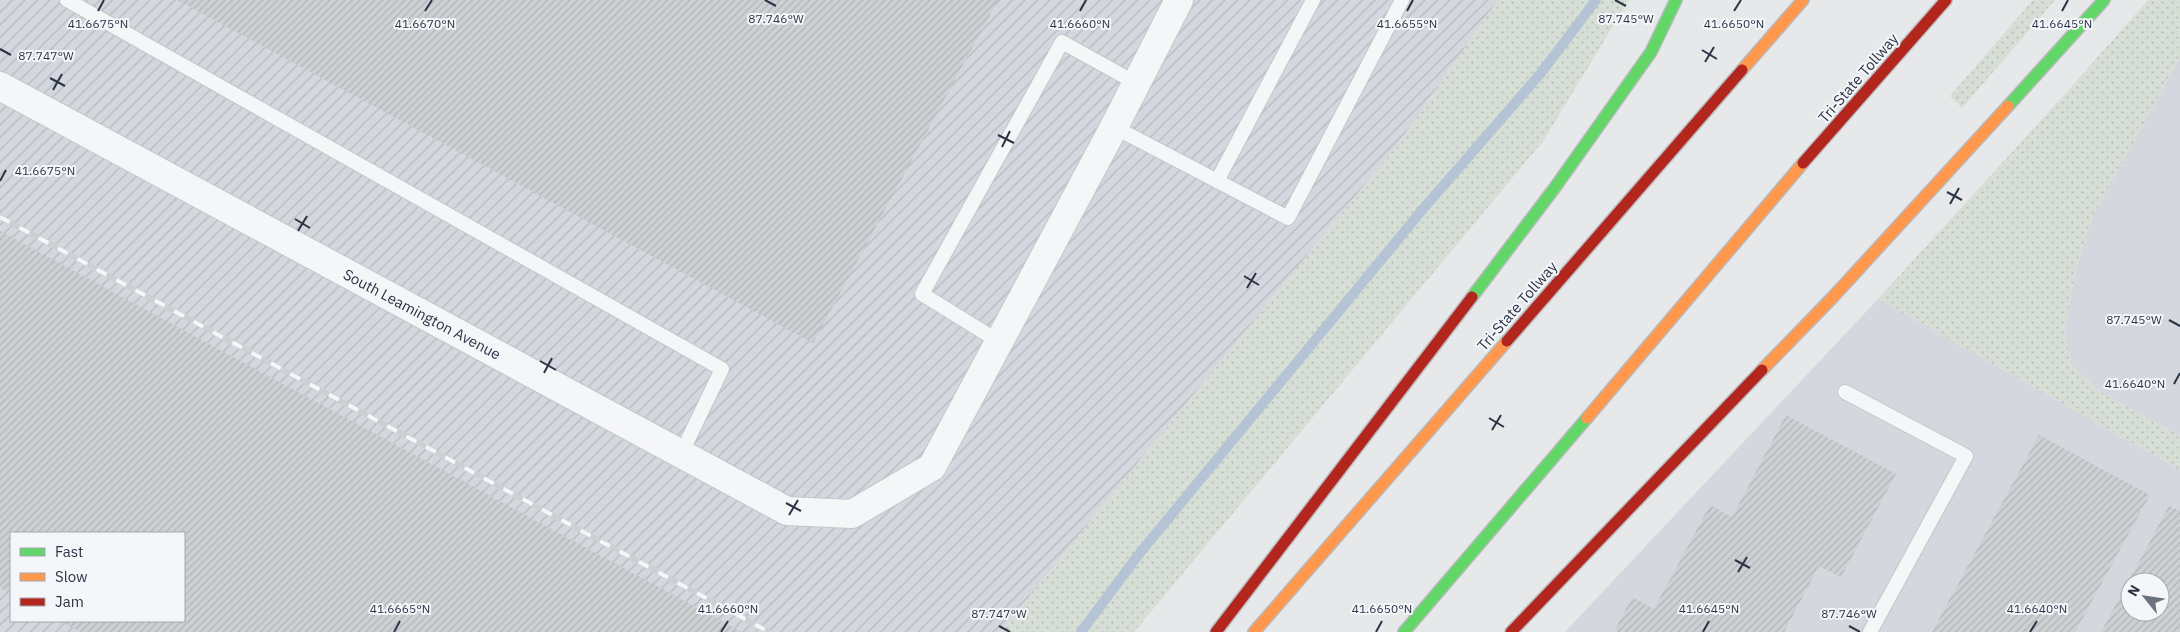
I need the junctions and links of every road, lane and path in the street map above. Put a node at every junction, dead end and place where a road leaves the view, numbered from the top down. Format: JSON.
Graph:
{"nodes":[{"id":1,"x":66,"y":0,"type":"edge"},
{"id":2,"x":1179,"y":0,"type":"edge"},
{"id":3,"x":1313,"y":0,"type":"edge"},
{"id":4,"x":1402,"y":0,"type":"edge"},
{"id":5,"x":1676,"y":0,"type":"edge"},
{"id":6,"x":1802,"y":0,"type":"edge"},
{"id":7,"x":1946,"y":0,"type":"edge"},
{"id":8,"x":2104,"y":0,"type":"edge"},
{"id":9,"x":1136,"y":83,"type":"junction"},
{"id":10,"x":0,"y":86,"type":"edge"},
{"id":11,"x":1114,"y":127,"type":"junction"},
{"id":12,"x":1217,"y":181,"type":"junction"},
{"id":13,"x":998,"y":341,"type":"junction"},
{"id":14,"x":1845,"y":392,"type":"dead end"},
{"id":15,"x":681,"y":454,"type":"junction"},
{"id":16,"x":1216,"y":632,"type":"edge"},
{"id":17,"x":1254,"y":632,"type":"edge"},
{"id":18,"x":1404,"y":632,"type":"edge"},
{"id":19,"x":1511,"y":632,"type":"edge"},
{"id":20,"x":1870,"y":632,"type":"edge"}],
"edges":[{"from":1,"to":15,"type":"lane"},
{"from":2,"to":9,"type":"street"},
{"from":3,"to":12,"type":"lane"},
{"from":4,"to":12,"type":"lane"},
{"from":5,"to":16,"type":"highway"},
{"from":6,"to":17,"type":"highway","name":"Tri-State Tollway"},
{"from":7,"to":18,"type":"highway","name":"Tri-State Tollway"},
{"from":8,"to":19,"type":"highway"},
{"from":9,"to":11,"type":"street"},
{"from":9,"to":13,"type":"lane"},
{"from":10,"to":15,"type":"street","name":"South Leamington Avenue"},
{"from":11,"to":12,"type":"lane"},
{"from":11,"to":13,"type":"street"},
{"from":13,"to":15,"type":"street","name":"South Leamington Avenue"},
{"from":14,"to":20,"type":"lane"}]}
